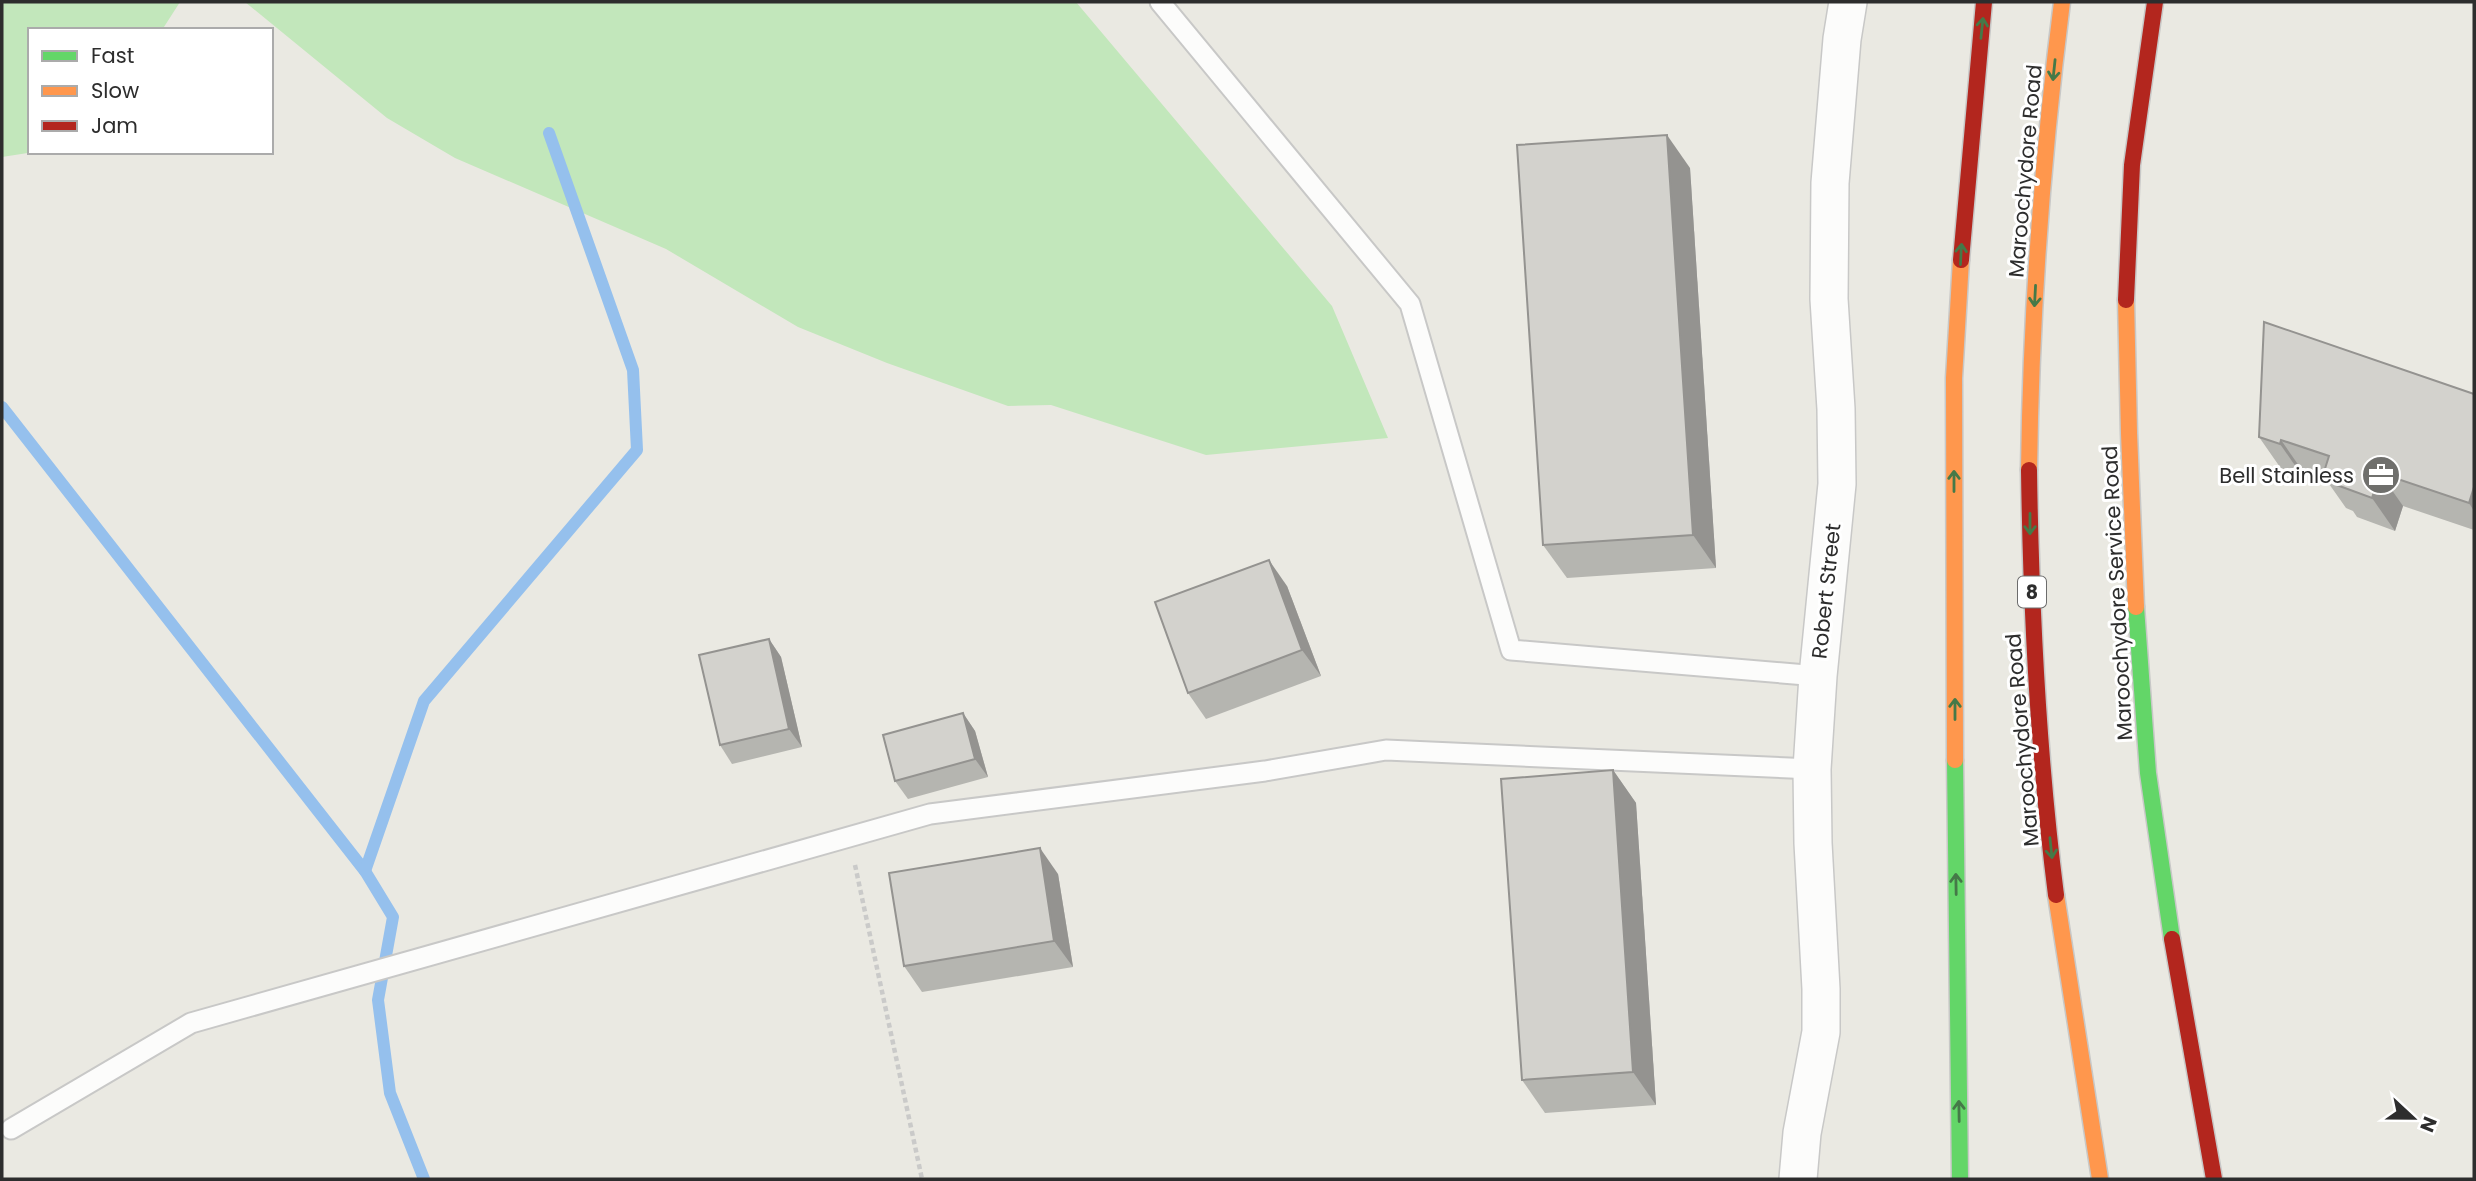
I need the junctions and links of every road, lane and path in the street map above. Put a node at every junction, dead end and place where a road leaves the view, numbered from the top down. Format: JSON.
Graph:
{"nodes":[{"id":1,"x":1160,"y":2,"type":"edge"},
{"id":2,"x":1848,"y":2,"type":"edge"},
{"id":3,"x":1984,"y":2,"type":"edge"},
{"id":4,"x":2062,"y":2,"type":"edge"},
{"id":5,"x":2155,"y":2,"type":"edge"},
{"id":6,"x":1818,"y":676,"type":"junction"},
{"id":7,"x":1812,"y":769,"type":"junction"},
{"id":8,"x":849,"y":837,"type":"junction"},
{"id":9,"x":11,"y":1129,"type":"dead end"},
{"id":10,"x":922,"y":1179,"type":"edge"},
{"id":11,"x":1798,"y":1179,"type":"edge"},
{"id":12,"x":1959,"y":1179,"type":"edge"},
{"id":13,"x":2100,"y":1179,"type":"edge"},
{"id":14,"x":2214,"y":1179,"type":"edge"}],
"edges":[{"from":1,"to":6,"type":"lane"},
{"from":2,"to":6,"type":"street","name":"Robert Street"},
{"from":12,"to":3,"type":"main road","one_way":true},
{"from":4,"to":13,"type":"main road","name":"Maroochydore Road","number":"8","one_way":true},
{"from":5,"to":14,"type":"main road","name":"Maroochydore Service Road"},
{"from":6,"to":7,"type":"street","name":"Robert Street"},
{"from":7,"to":8,"type":"lane"},
{"from":7,"to":11,"type":"street","name":"Robert Street"},
{"from":8,"to":9,"type":"lane"},
{"from":8,"to":10,"type":"path"}]}
